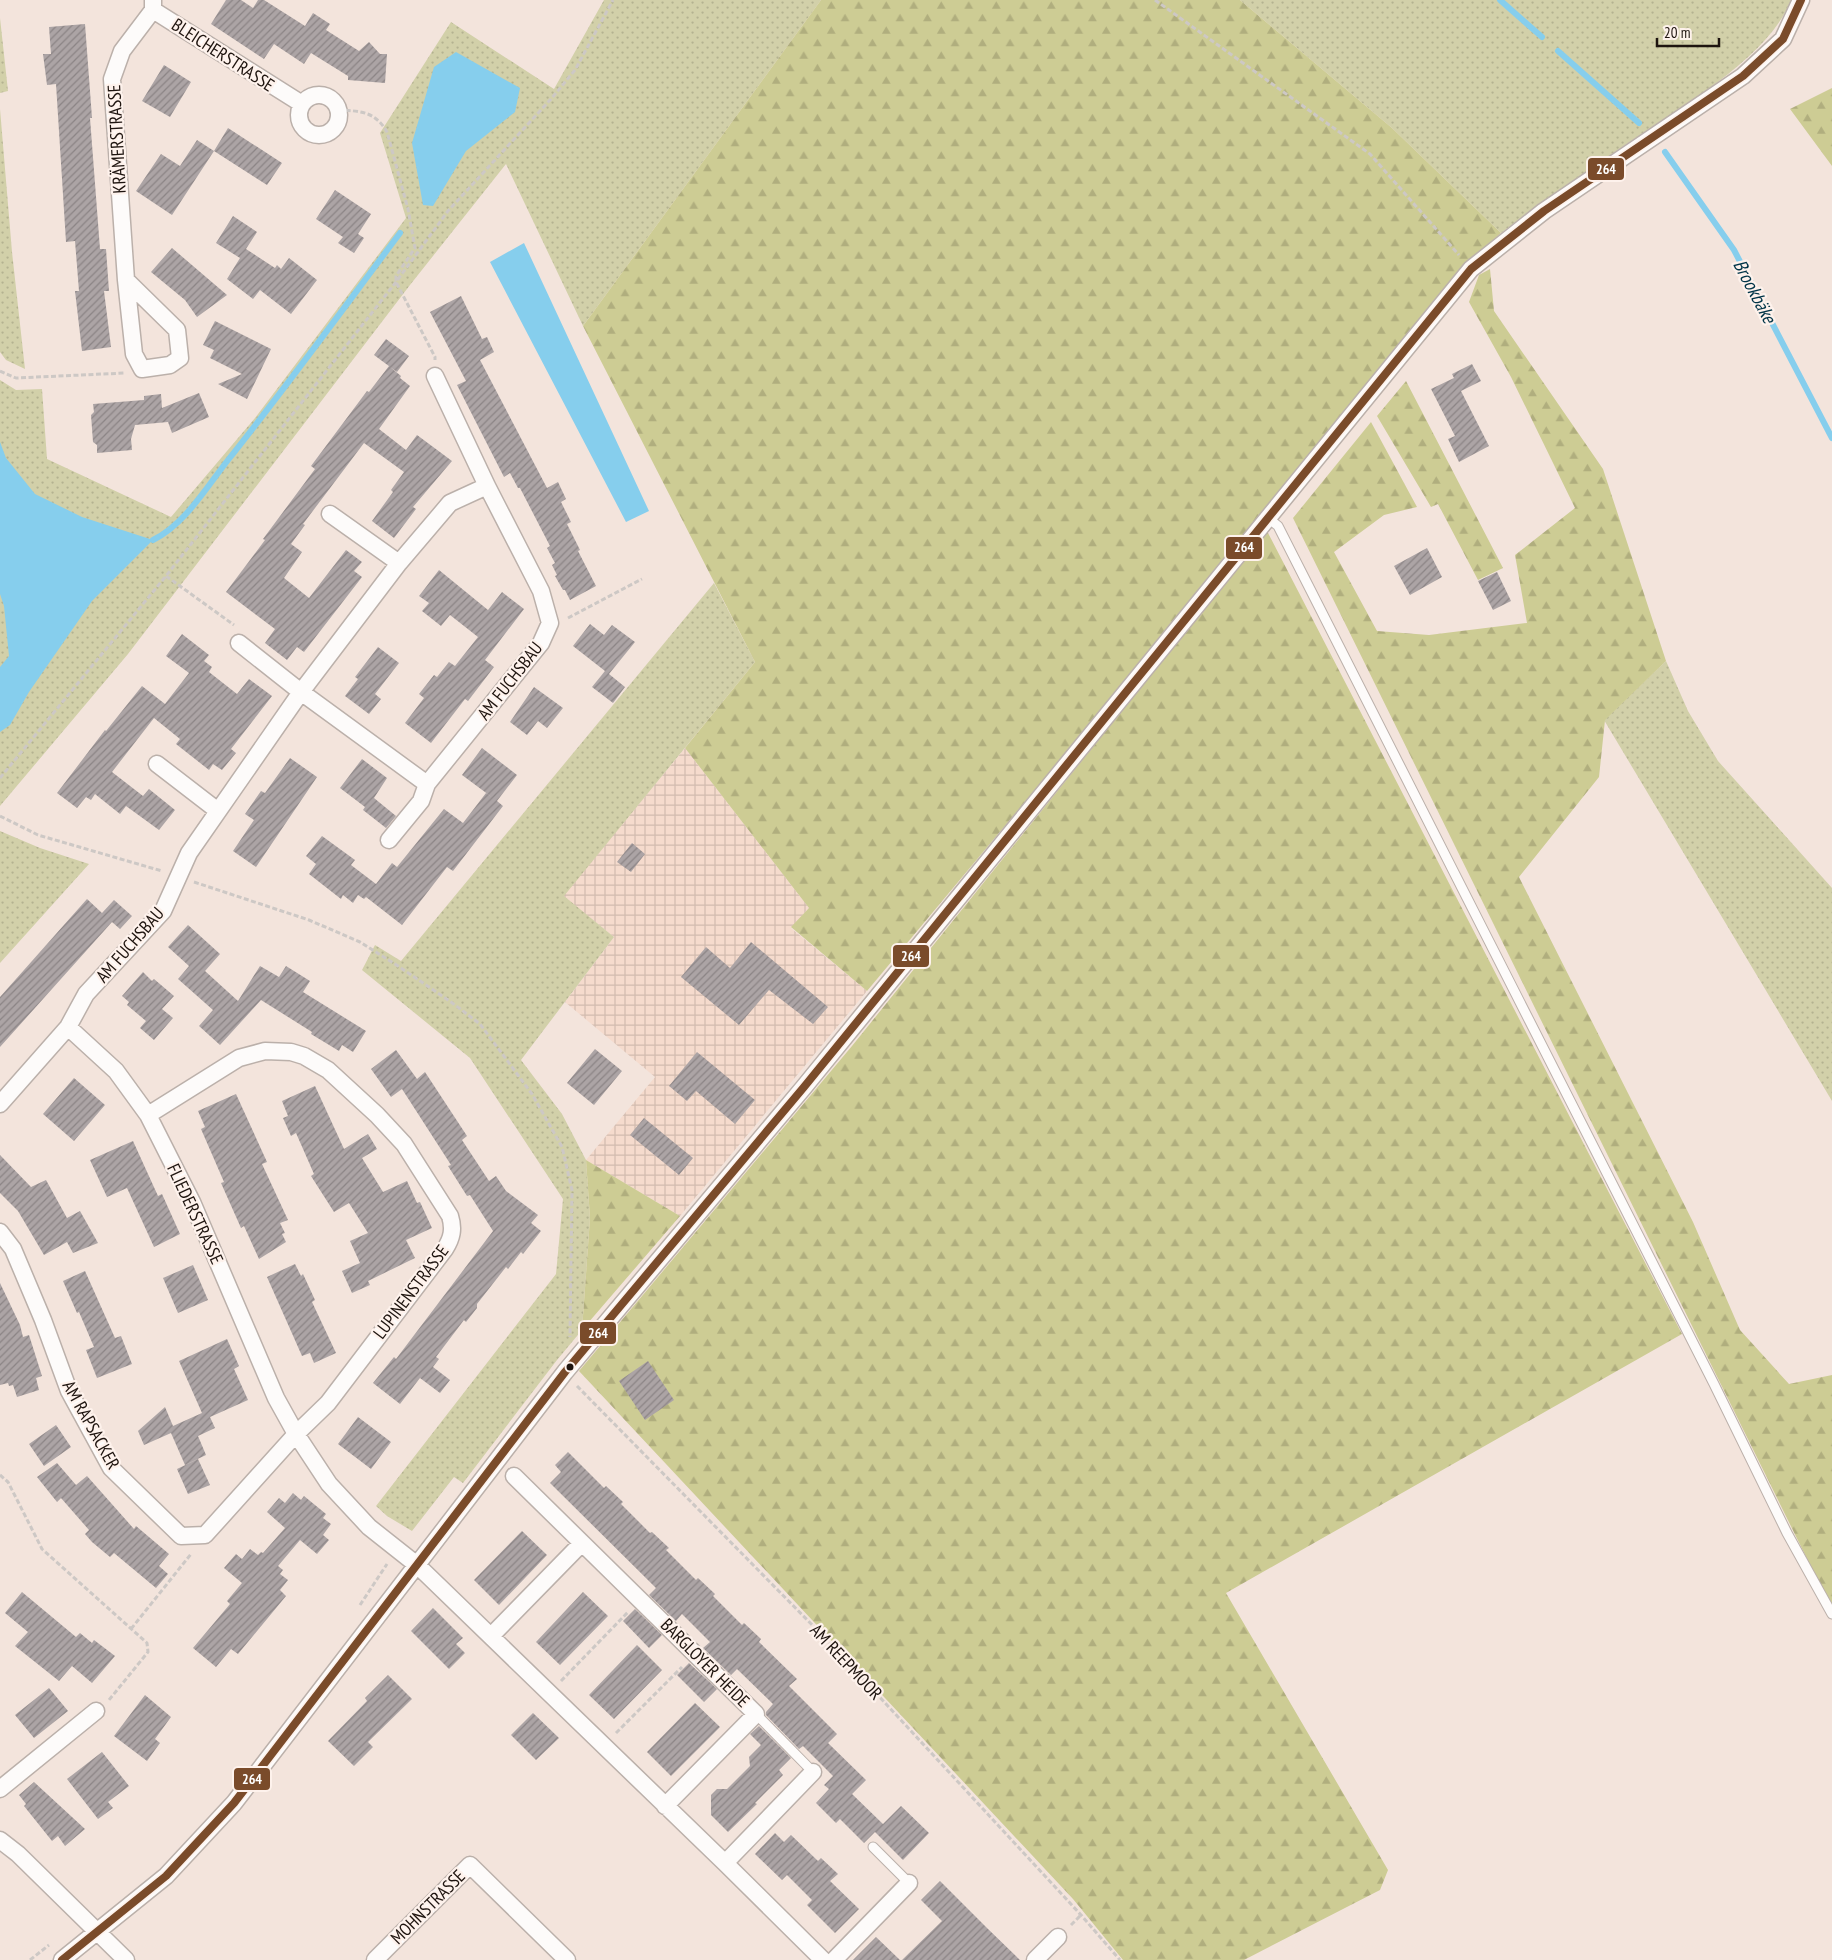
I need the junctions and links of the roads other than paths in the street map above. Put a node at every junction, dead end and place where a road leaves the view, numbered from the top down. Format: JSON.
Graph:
{"nodes":[{"id":1,"x":1801,"y":0,"type":"edge"},
{"id":2,"x":153,"y":5,"type":"edge"},
{"id":3,"x":302,"y":104,"type":"junction"},
{"id":4,"x":126,"y":280,"type":"junction"},
{"id":5,"x":435,"y":376,"type":"road end"},
{"id":6,"x":487,"y":486,"type":"junction"},
{"id":7,"x":330,"y":514,"type":"dead end"},
{"id":8,"x":1268,"y":518,"type":"junction"},
{"id":9,"x":398,"y":563,"type":"junction"},
{"id":10,"x":238,"y":643,"type":"road end"},
{"id":11,"x":301,"y":692,"type":"junction"},
{"id":12,"x":157,"y":764,"type":"dead end"},
{"id":13,"x":427,"y":784,"type":"junction"},
{"id":14,"x":218,"y":811,"type":"junction"},
{"id":15,"x":389,"y":840,"type":"dead end"},
{"id":16,"x":68,"y":1026,"type":"junction"},
{"id":17,"x":0,"y":1104,"type":"edge"},
{"id":18,"x":148,"y":1115,"type":"junction"},
{"id":19,"x":0,"y":1232,"type":"edge"},
{"id":20,"x":296,"y":1434,"type":"junction"},
{"id":21,"x":514,"y":1476,"type":"dead end"},
{"id":22,"x":582,"y":1543,"type":"junction"},
{"id":23,"x":417,"y":1564,"type":"junction"},
{"id":24,"x":1832,"y":1614,"type":"edge"},
{"id":25,"x":492,"y":1636,"type":"junction"},
{"id":26,"x":96,"y":1711,"type":"road end"},
{"id":27,"x":756,"y":1714,"type":"junction"},
{"id":28,"x":813,"y":1772,"type":"joint"},
{"id":29,"x":0,"y":1790,"type":"edge"},
{"id":30,"x":665,"y":1806,"type":"junction"},
{"id":31,"x":0,"y":1840,"type":"edge"},
{"id":32,"x":872,"y":1847,"type":"dead end"},
{"id":33,"x":725,"y":1863,"type":"junction"},
{"id":34,"x":909,"y":1884,"type":"joint"},
{"id":35,"x":97,"y":1932,"type":"junction"},
{"id":36,"x":1058,"y":1937,"type":"dead end"},
{"id":37,"x":62,"y":1960,"type":"edge"},
{"id":38,"x":126,"y":1960,"type":"edge"},
{"id":39,"x":375,"y":1960,"type":"edge"},
{"id":40,"x":568,"y":1960,"type":"edge"},
{"id":41,"x":823,"y":1960,"type":"edge"},
{"id":42,"x":834,"y":1960,"type":"edge"},
{"id":43,"x":1035,"y":1960,"type":"edge"}],
"edges":[{"from":1,"to":8,"type":"street"},
{"from":2,"to":3,"type":"street","name":"BLEICHERSTRASSE"},
{"from":2,"to":4,"type":"street","name":"KRÄMERSTRASSE"},
{"from":3,"to":3,"type":"street"},
{"from":4,"to":4,"type":"street","name":"KRÄMERSTRASSE"},
{"from":5,"to":6,"type":"street","name":"AM FUCHSBAU"},
{"from":6,"to":9,"type":"street","name":"AM FUCHSBAU"},
{"from":6,"to":13,"type":"street","name":"AM FUCHSBAU"},
{"from":7,"to":9,"type":"street"},
{"from":8,"to":23,"type":"street"},
{"from":8,"to":24,"type":"lane"},
{"from":9,"to":11,"type":"street","name":"AM FUCHSBAU"},
{"from":10,"to":11,"type":"street"},
{"from":11,"to":13,"type":"street"},
{"from":11,"to":14,"type":"street","name":"AM FUCHSBAU"},
{"from":12,"to":14,"type":"street"},
{"from":13,"to":15,"type":"street","name":"AM FUCHSBAU"},
{"from":14,"to":16,"type":"street","name":"AM FUCHSBAU"},
{"from":16,"to":17,"type":"street"},
{"from":16,"to":18,"type":"street","name":"FLIEDERSTRASSE"},
{"from":18,"to":20,"type":"street","name":"FLIEDERSTRASSE"},
{"from":18,"to":20,"type":"street","name":"LUPINENSTRASSE"},
{"from":19,"to":20,"type":"street","name":"AM RAPSACKER"},
{"from":20,"to":23,"type":"street","name":"FLIEDERSTRASSE"},
{"from":21,"to":22,"type":"street","name":"BARGLOYER HEIDE"},
{"from":22,"to":25,"type":"street"},
{"from":22,"to":27,"type":"street","name":"BARGLOYER HEIDE"},
{"from":23,"to":25,"type":"street"},
{"from":23,"to":35,"type":"street"},
{"from":25,"to":30,"type":"street"},
{"from":26,"to":29,"type":"street"},
{"from":27,"to":28,"type":"lane"},
{"from":27,"to":30,"type":"street","name":"BARGLOYER HEIDE"},
{"from":28,"to":33,"type":"street"},
{"from":30,"to":33,"type":"street"},
{"from":31,"to":35,"type":"street"},
{"from":32,"to":34,"type":"lane"},
{"from":33,"to":41,"type":"street"},
{"from":34,"to":42,"type":"street"},
{"from":35,"to":37,"type":"street"},
{"from":35,"to":38,"type":"street"},
{"from":36,"to":43,"type":"street"},
{"from":39,"to":40,"type":"street","name":"MOHNSTRASSE"}]}
